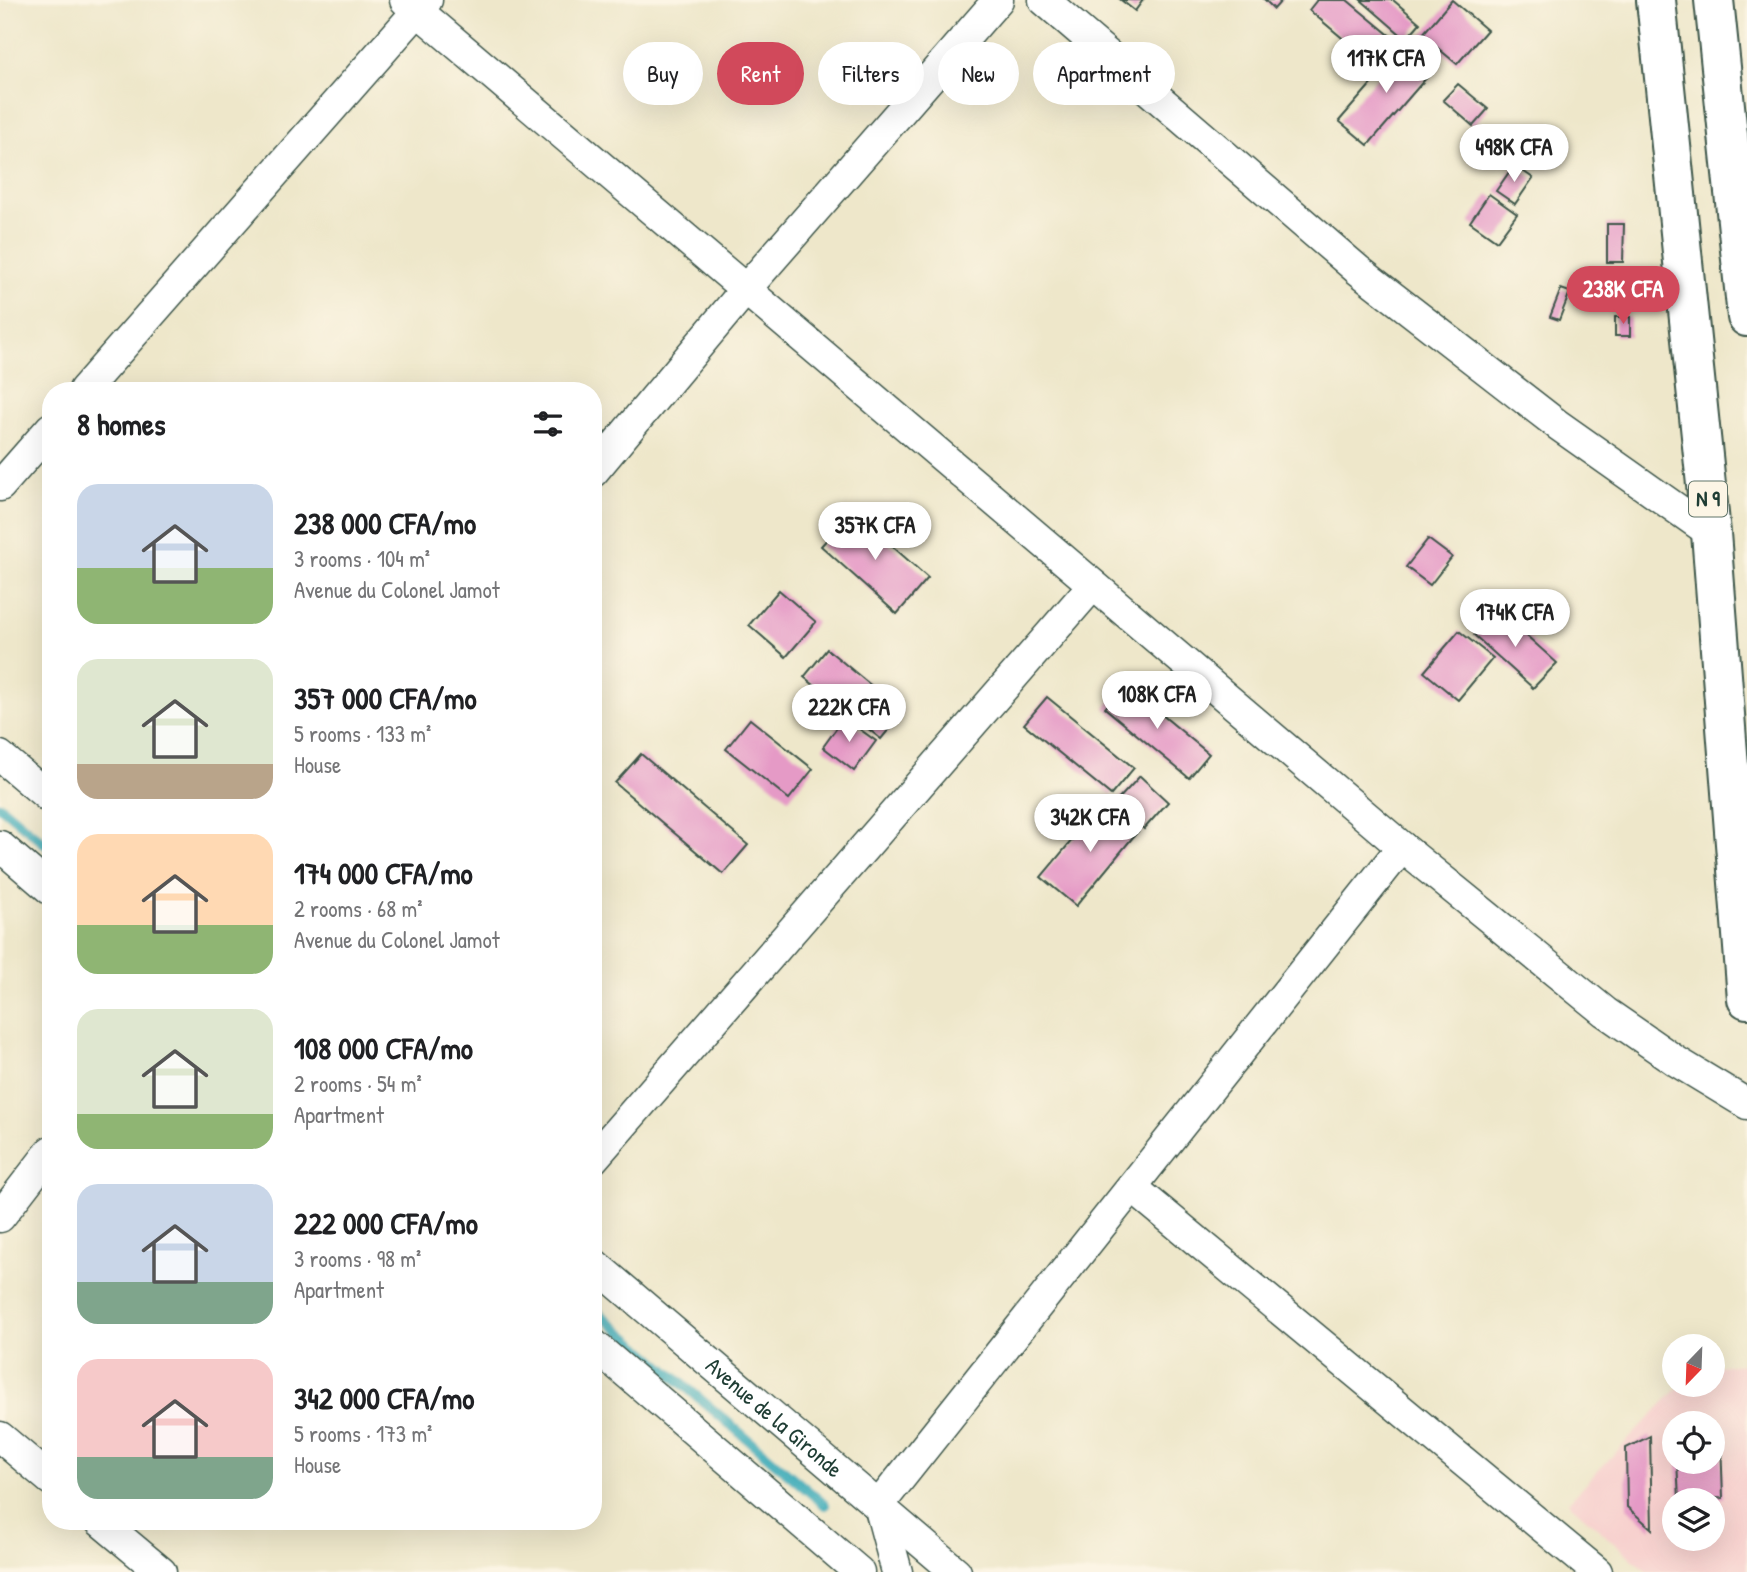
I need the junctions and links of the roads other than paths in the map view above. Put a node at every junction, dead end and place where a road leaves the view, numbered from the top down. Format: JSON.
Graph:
{"nodes":[{"id":1,"x":999,"y":0,"type":"edge"},
{"id":2,"x":1044,"y":0,"type":"edge"},
{"id":3,"x":1656,"y":0,"type":"edge"},
{"id":4,"x":1714,"y":0,"type":"edge"},
{"id":5,"x":417,"y":4,"type":"edge"},
{"id":6,"x":745,"y":290,"type":"junction"},
{"id":7,"x":1747,"y":317,"type":"edge"},
{"id":8,"x":91,"y":382,"type":"edge"},
{"id":9,"x":42,"y":438,"type":"edge"},
{"id":10,"x":602,"y":461,"type":"edge"},
{"id":11,"x":0,"y":486,"type":"edge"},
{"id":12,"x":1711,"y":533,"type":"junction"},
{"id":13,"x":1093,"y":585,"type":"junction"},
{"id":14,"x":0,"y":756,"type":"edge"},
{"id":15,"x":42,"y":791,"type":"edge"},
{"id":16,"x":0,"y":846,"type":"edge"},
{"id":17,"x":1402,"y":847,"type":"junction"},
{"id":18,"x":42,"y":882,"type":"edge"},
{"id":19,"x":1747,"y":999,"type":"edge"},
{"id":20,"x":1747,"y":1104,"type":"edge"},
{"id":21,"x":602,"y":1149,"type":"edge"},
{"id":22,"x":42,"y":1163,"type":"edge"},
{"id":23,"x":1133,"y":1188,"type":"junction"},
{"id":24,"x":0,"y":1217,"type":"edge"},
{"id":25,"x":602,"y":1271,"type":"edge"},
{"id":26,"x":602,"y":1352,"type":"edge"},
{"id":27,"x":0,"y":1437,"type":"edge"},
{"id":28,"x":42,"y":1472,"type":"edge"},
{"id":29,"x":878,"y":1506,"type":"junction"},
{"id":30,"x":111,"y":1530,"type":"edge"},
{"id":31,"x":161,"y":1572,"type":"edge"},
{"id":32,"x":859,"y":1572,"type":"edge"},
{"id":33,"x":897,"y":1572,"type":"edge"},
{"id":34,"x":956,"y":1572,"type":"edge"},
{"id":35,"x":1597,"y":1572,"type":"edge"}],
"edges":[{"from":1,"to":6,"type":"street"},
{"from":2,"to":12,"type":"street"},
{"from":3,"to":12,"type":"main road","number":"N 9"},
{"from":4,"to":7,"type":"main road"},
{"from":5,"to":6,"type":"street"},
{"from":5,"to":8,"type":"street"},
{"from":6,"to":10,"type":"street"},
{"from":6,"to":13,"type":"street"},
{"from":9,"to":11,"type":"street"},
{"from":12,"to":19,"type":"main road","number":"N 9"},
{"from":13,"to":17,"type":"street"},
{"from":13,"to":21,"type":"street"},
{"from":14,"to":15,"type":"street"},
{"from":16,"to":18,"type":"street"},
{"from":17,"to":20,"type":"street"},
{"from":17,"to":23,"type":"street"},
{"from":22,"to":24,"type":"street"},
{"from":23,"to":29,"type":"street"},
{"from":23,"to":35,"type":"street"},
{"from":25,"to":29,"type":"street","name":"Avenue de la Gironde"},
{"from":26,"to":32,"type":"street"},
{"from":27,"to":28,"type":"street"},
{"from":29,"to":33,"type":"street"},
{"from":29,"to":34,"type":"street","name":"Avenue de la Gironde"},
{"from":30,"to":31,"type":"street"}]}
